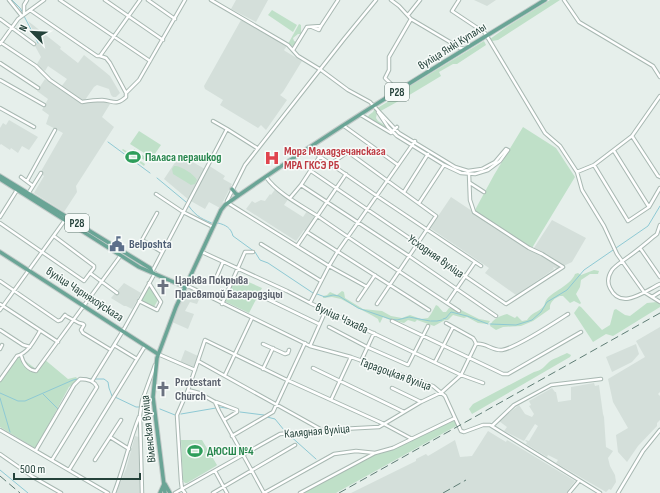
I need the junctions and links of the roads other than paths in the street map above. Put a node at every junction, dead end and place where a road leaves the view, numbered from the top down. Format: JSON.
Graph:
{"nodes":[{"id":1,"x":9,"y":0,"type":"edge"},
{"id":2,"x":27,"y":0,"type":"edge"},
{"id":3,"x":44,"y":0,"type":"edge"},
{"id":4,"x":60,"y":0,"type":"edge"},
{"id":5,"x":105,"y":0,"type":"edge"},
{"id":6,"x":140,"y":0,"type":"edge"},
{"id":7,"x":148,"y":0,"type":"edge"},
{"id":8,"x":185,"y":0,"type":"edge"},
{"id":9,"x":212,"y":0,"type":"edge"},
{"id":10,"x":338,"y":0,"type":"edge"},
{"id":11,"x":376,"y":0,"type":"edge"},
{"id":12,"x":391,"y":0,"type":"edge"},
{"id":13,"x":420,"y":0,"type":"edge"},
{"id":14,"x":459,"y":0,"type":"edge"},
{"id":15,"x":545,"y":0,"type":"edge"},
{"id":16,"x":564,"y":0,"type":"edge"},
{"id":17,"x":30,"y":10,"type":"junction"},
{"id":18,"x":24,"y":13,"type":"junction"},
{"id":19,"x":21,"y":15,"type":"junction"},
{"id":20,"x":408,"y":15,"type":"junction"},
{"id":21,"x":129,"y":17,"type":"junction"},
{"id":22,"x":0,"y":19,"type":"edge"},
{"id":23,"x":175,"y":19,"type":"junction"},
{"id":24,"x":410,"y":19,"type":"junction"},
{"id":25,"x":12,"y":28,"type":"junction"},
{"id":26,"x":485,"y":36,"type":"junction"},
{"id":27,"x":114,"y":37,"type":"junction"},
{"id":28,"x":163,"y":40,"type":"junction"},
{"id":29,"x":0,"y":43,"type":"edge"},
{"id":30,"x":34,"y":44,"type":"dead end"},
{"id":31,"x":464,"y":49,"type":"junction"},
{"id":32,"x":293,"y":50,"type":"junction"},
{"id":33,"x":98,"y":56,"type":"junction"},
{"id":34,"x":150,"y":61,"type":"junction"},
{"id":35,"x":0,"y":63,"type":"edge"},
{"id":36,"x":321,"y":70,"type":"junction"},
{"id":37,"x":660,"y":77,"type":"edge"},
{"id":38,"x":0,"y":80,"type":"edge"},
{"id":39,"x":38,"y":88,"type":"dead end"},
{"id":40,"x":395,"y":93,"type":"junction"},
{"id":41,"x":126,"y":94,"type":"junction"},
{"id":42,"x":660,"y":96,"type":"edge"},
{"id":43,"x":44,"y":105,"type":"dead end"},
{"id":44,"x":374,"y":106,"type":"junction"},
{"id":45,"x":0,"y":108,"type":"edge"},
{"id":46,"x":360,"y":115,"type":"junction"},
{"id":47,"x":213,"y":121,"type":"dead end"},
{"id":48,"x":344,"y":126,"type":"junction"},
{"id":49,"x":34,"y":127,"type":"dead end"},
{"id":50,"x":227,"y":129,"type":"junction"},
{"id":51,"x":55,"y":130,"type":"dead end"},
{"id":52,"x":394,"y":130,"type":"junction"},
{"id":53,"x":632,"y":136,"type":"junction"},
{"id":54,"x":414,"y":143,"type":"junction"},
{"id":55,"x":258,"y":148,"type":"junction"},
{"id":56,"x":309,"y":149,"type":"junction"},
{"id":57,"x":614,"y":150,"type":"junction"},
{"id":58,"x":429,"y":153,"type":"junction"},
{"id":59,"x":320,"y":156,"type":"junction"},
{"id":60,"x":332,"y":164,"type":"junction"},
{"id":61,"x":398,"y":165,"type":"junction"},
{"id":62,"x":444,"y":165,"type":"junction"},
{"id":63,"x":594,"y":165,"type":"junction"},
{"id":64,"x":311,"y":171,"type":"junction"},
{"id":65,"x":41,"y":172,"type":"dead end"},
{"id":66,"x":577,"y":172,"type":"junction"},
{"id":67,"x":346,"y":174,"type":"junction"},
{"id":68,"x":468,"y":174,"type":"junction"},
{"id":69,"x":266,"y":177,"type":"junction"},
{"id":70,"x":660,"y":177,"type":"edge"},
{"id":71,"x":0,"y":178,"type":"edge"},
{"id":72,"x":21,"y":178,"type":"dead end"},
{"id":73,"x":26,"y":181,"type":"junction"},
{"id":74,"x":388,"y":181,"type":"junction"},
{"id":75,"x":469,"y":183,"type":"junction"},
{"id":76,"x":301,"y":185,"type":"junction"},
{"id":77,"x":33,"y":186,"type":"junction"},
{"id":78,"x":660,"y":188,"type":"edge"},
{"id":79,"x":232,"y":189,"type":"junction"},
{"id":80,"x":336,"y":189,"type":"junction"},
{"id":81,"x":17,"y":190,"type":"junction"},
{"id":82,"x":404,"y":192,"type":"junction"},
{"id":83,"x":484,"y":192,"type":"dead end"},
{"id":84,"x":156,"y":194,"type":"dead end"},
{"id":85,"x":28,"y":195,"type":"junction"},
{"id":86,"x":239,"y":196,"type":"junction"},
{"id":87,"x":377,"y":196,"type":"junction"},
{"id":88,"x":290,"y":198,"type":"junction"},
{"id":89,"x":327,"y":202,"type":"junction"},
{"id":90,"x":228,"y":203,"type":"junction"},
{"id":91,"x":419,"y":203,"type":"junction"},
{"id":92,"x":649,"y":207,"type":"junction"},
{"id":93,"x":368,"y":210,"type":"junction"},
{"id":94,"x":183,"y":212,"type":"junction"},
{"id":95,"x":157,"y":213,"type":"dead end"},
{"id":96,"x":317,"y":216,"type":"junction"},
{"id":97,"x":0,"y":217,"type":"edge"},
{"id":98,"x":65,"y":220,"type":"junction"},
{"id":99,"x":0,"y":223,"type":"edge"},
{"id":100,"x":358,"y":223,"type":"junction"},
{"id":101,"x":660,"y":225,"type":"edge"},
{"id":102,"x":77,"y":226,"type":"junction"},
{"id":103,"x":213,"y":227,"type":"junction"},
{"id":104,"x":427,"y":229,"type":"junction"},
{"id":105,"x":307,"y":232,"type":"junction"},
{"id":106,"x":657,"y":234,"type":"junction"},
{"id":107,"x":54,"y":236,"type":"junction"},
{"id":108,"x":348,"y":238,"type":"junction"},
{"id":109,"x":660,"y":238,"type":"edge"},
{"id":110,"x":418,"y":243,"type":"junction"},
{"id":111,"x":261,"y":244,"type":"dead end"},
{"id":112,"x":297,"y":246,"type":"junction"},
{"id":113,"x":640,"y":248,"type":"junction"},
{"id":114,"x":338,"y":251,"type":"junction"},
{"id":115,"x":0,"y":252,"type":"edge"},
{"id":116,"x":42,"y":252,"type":"junction"},
{"id":117,"x":162,"y":252,"type":"junction"},
{"id":118,"x":201,"y":252,"type":"junction"},
{"id":119,"x":253,"y":252,"type":"dead end"},
{"id":120,"x":121,"y":256,"type":"junction"},
{"id":121,"x":409,"y":256,"type":"junction"},
{"id":122,"x":223,"y":262,"type":"junction"},
{"id":123,"x":475,"y":262,"type":"junction"},
{"id":124,"x":622,"y":262,"type":"junction"},
{"id":125,"x":329,"y":266,"type":"junction"},
{"id":126,"x":481,"y":266,"type":"dead end"},
{"id":127,"x":237,"y":269,"type":"junction"},
{"id":128,"x":29,"y":270,"type":"junction"},
{"id":129,"x":154,"y":272,"type":"junction"},
{"id":130,"x":398,"y":272,"type":"junction"},
{"id":131,"x":90,"y":273,"type":"junction"},
{"id":132,"x":375,"y":275,"type":"junction"},
{"id":133,"x":466,"y":277,"type":"junction"},
{"id":134,"x":660,"y":277,"type":"edge"},
{"id":135,"x":0,"y":281,"type":"edge"},
{"id":136,"x":321,"y":281,"type":"junction"},
{"id":137,"x":102,"y":282,"type":"junction"},
{"id":138,"x":149,"y":283,"type":"junction"},
{"id":139,"x":660,"y":284,"type":"edge"},
{"id":140,"x":390,"y":285,"type":"junction"},
{"id":141,"x":230,"y":286,"type":"junction"},
{"id":142,"x":185,"y":287,"type":"junction"},
{"id":143,"x":367,"y":287,"type":"junction"},
{"id":144,"x":457,"y":290,"type":"junction"},
{"id":145,"x":15,"y":291,"type":"junction"},
{"id":146,"x":644,"y":292,"type":"junction"},
{"id":147,"x":660,"y":292,"type":"edge"},
{"id":148,"x":117,"y":293,"type":"dead end"},
{"id":149,"x":260,"y":295,"type":"dead end"},
{"id":150,"x":651,"y":297,"type":"junction"},
{"id":151,"x":358,"y":300,"type":"dead end"},
{"id":152,"x":139,"y":301,"type":"junction"},
{"id":153,"x":660,"y":302,"type":"edge"},
{"id":154,"x":310,"y":303,"type":"junction"},
{"id":155,"x":447,"y":303,"type":"junction"},
{"id":156,"x":0,"y":304,"type":"edge"},
{"id":157,"x":222,"y":304,"type":"junction"},
{"id":158,"x":377,"y":304,"type":"dead end"},
{"id":159,"x":3,"y":306,"type":"junction"},
{"id":160,"x":85,"y":306,"type":"junction"},
{"id":161,"x":0,"y":310,"type":"edge"},
{"id":162,"x":326,"y":310,"type":"junction"},
{"id":163,"x":429,"y":310,"type":"dead end"},
{"id":164,"x":459,"y":311,"type":"dead end"},
{"id":165,"x":568,"y":314,"type":"dead end"},
{"id":166,"x":496,"y":316,"type":"dead end"},
{"id":167,"x":252,"y":318,"type":"junction"},
{"id":168,"x":74,"y":320,"type":"junction"},
{"id":169,"x":392,"y":321,"type":"dead end"},
{"id":170,"x":446,"y":322,"type":"dead end"},
{"id":171,"x":319,"y":324,"type":"junction"},
{"id":172,"x":428,"y":326,"type":"dead end"},
{"id":173,"x":329,"y":327,"type":"dead end"},
{"id":174,"x":453,"y":327,"type":"junction"},
{"id":175,"x":0,"y":330,"type":"edge"},
{"id":176,"x":40,"y":331,"type":"junction"},
{"id":177,"x":123,"y":331,"type":"junction"},
{"id":178,"x":581,"y":332,"type":"dead end"},
{"id":179,"x":374,"y":333,"type":"junction"},
{"id":180,"x":423,"y":335,"type":"junction"},
{"id":181,"x":58,"y":342,"type":"junction"},
{"id":182,"x":263,"y":344,"type":"dead end"},
{"id":183,"x":304,"y":344,"type":"junction"},
{"id":184,"x":476,"y":344,"type":"junction"},
{"id":185,"x":2,"y":345,"type":"dead end"},
{"id":186,"x":114,"y":345,"type":"junction"},
{"id":187,"x":443,"y":345,"type":"junction"},
{"id":188,"x":145,"y":346,"type":"junction"},
{"id":189,"x":310,"y":346,"type":"junction"},
{"id":190,"x":30,"y":347,"type":"junction"},
{"id":191,"x":368,"y":347,"type":"junction"},
{"id":192,"x":273,"y":348,"type":"junction"},
{"id":193,"x":0,"y":349,"type":"edge"},
{"id":194,"x":110,"y":350,"type":"junction"},
{"id":195,"x":289,"y":350,"type":"dead end"},
{"id":196,"x":415,"y":352,"type":"junction"},
{"id":197,"x":158,"y":354,"type":"junction"},
{"id":198,"x":21,"y":355,"type":"junction"},
{"id":199,"x":235,"y":355,"type":"junction"},
{"id":200,"x":350,"y":357,"type":"junction"},
{"id":201,"x":469,"y":357,"type":"junction"},
{"id":202,"x":137,"y":359,"type":"junction"},
{"id":203,"x":198,"y":361,"type":"junction"},
{"id":204,"x":361,"y":361,"type":"junction"},
{"id":205,"x":435,"y":362,"type":"junction"},
{"id":206,"x":156,"y":363,"type":"junction"},
{"id":207,"x":313,"y":368,"type":"dead end"},
{"id":208,"x":263,"y":369,"type":"junction"},
{"id":209,"x":195,"y":370,"type":"junction"},
{"id":210,"x":225,"y":375,"type":"junction"},
{"id":211,"x":461,"y":375,"type":"junction"},
{"id":212,"x":601,"y":379,"type":"dead end"},
{"id":213,"x":0,"y":380,"type":"edge"},
{"id":214,"x":287,"y":380,"type":"junction"},
{"id":215,"x":92,"y":381,"type":"junction"},
{"id":216,"x":340,"y":381,"type":"junction"},
{"id":217,"x":483,"y":383,"type":"dead end"},
{"id":218,"x":148,"y":384,"type":"junction"},
{"id":219,"x":154,"y":385,"type":"junction"},
{"id":220,"x":392,"y":388,"type":"dead end"},
{"id":221,"x":188,"y":390,"type":"junction"},
{"id":222,"x":442,"y":392,"type":"junction"},
{"id":223,"x":331,"y":400,"type":"junction"},
{"id":224,"x":215,"y":402,"type":"junction"},
{"id":225,"x":421,"y":402,"type":"junction"},
{"id":226,"x":277,"y":404,"type":"junction"},
{"id":227,"x":404,"y":412,"type":"junction"},
{"id":228,"x":455,"y":418,"type":"junction"},
{"id":229,"x":121,"y":420,"type":"dead end"},
{"id":230,"x":224,"y":420,"type":"junction"},
{"id":231,"x":139,"y":422,"type":"junction"},
{"id":232,"x":384,"y":424,"type":"junction"},
{"id":233,"x":492,"y":426,"type":"junction"},
{"id":234,"x":0,"y":430,"type":"edge"},
{"id":235,"x":322,"y":430,"type":"junction"},
{"id":236,"x":660,"y":430,"type":"edge"},
{"id":237,"x":232,"y":436,"type":"junction"},
{"id":238,"x":110,"y":437,"type":"junction"},
{"id":239,"x":412,"y":439,"type":"junction"},
{"id":240,"x":295,"y":445,"type":"dead end"},
{"id":241,"x":129,"y":449,"type":"junction"},
{"id":242,"x":36,"y":450,"type":"junction"},
{"id":243,"x":375,"y":453,"type":"junction"},
{"id":244,"x":0,"y":454,"type":"edge"},
{"id":245,"x":242,"y":455,"type":"junction"},
{"id":246,"x":52,"y":460,"type":"junction"},
{"id":247,"x":95,"y":460,"type":"dead end"},
{"id":248,"x":68,"y":470,"type":"junction"},
{"id":249,"x":215,"y":471,"type":"junction"},
{"id":250,"x":251,"y":471,"type":"junction"},
{"id":251,"x":579,"y":480,"type":"junction"},
{"id":252,"x":164,"y":483,"type":"junction"},
{"id":253,"x":223,"y":487,"type":"junction"},
{"id":254,"x":182,"y":488,"type":"junction"},
{"id":255,"x":61,"y":493,"type":"edge"},
{"id":256,"x":108,"y":493,"type":"edge"},
{"id":257,"x":114,"y":493,"type":"edge"},
{"id":258,"x":142,"y":493,"type":"edge"},
{"id":259,"x":160,"y":493,"type":"edge"},
{"id":260,"x":165,"y":493,"type":"edge"},
{"id":261,"x":170,"y":493,"type":"edge"},
{"id":262,"x":175,"y":493,"type":"edge"},
{"id":263,"x":185,"y":493,"type":"edge"},
{"id":264,"x":212,"y":493,"type":"edge"},
{"id":265,"x":227,"y":493,"type":"edge"},
{"id":266,"x":264,"y":493,"type":"edge"},
{"id":267,"x":300,"y":493,"type":"edge"},
{"id":268,"x":569,"y":493,"type":"edge"},
{"id":269,"x":600,"y":493,"type":"edge"},
{"id":270,"x":618,"y":493,"type":"edge"}],
"edges":[{"from":1,"to":19,"type":"street"},
{"from":2,"to":18,"type":"street"},
{"from":3,"to":17,"type":"street"},
{"from":4,"to":27,"type":"street"},
{"from":5,"to":21,"type":"street"},
{"from":6,"to":21,"type":"street"},
{"from":7,"to":23,"type":"street"},
{"from":8,"to":23,"type":"street"},
{"from":9,"to":32,"type":"street"},
{"from":10,"to":32,"type":"street"},
{"from":11,"to":36,"type":"street"},
{"from":12,"to":20,"type":"street"},
{"from":13,"to":20,"type":"street"},
{"from":14,"to":26,"type":"street"},
{"from":15,"to":26,"type":"main road","name":"вуліца Янкі Купалы","number":"Р28"},
{"from":16,"to":37,"type":"street"},
{"from":17,"to":18,"type":"street"},
{"from":17,"to":33,"type":"street"},
{"from":18,"to":19,"type":"street"},
{"from":19,"to":25,"type":"street"},
{"from":20,"to":24,"type":"street"},
{"from":21,"to":27,"type":"street"},
{"from":21,"to":28,"type":"street"},
{"from":22,"to":25,"type":"street"},
{"from":23,"to":28,"type":"street"},
{"from":24,"to":31,"type":"street"},
{"from":24,"to":40,"type":"street"},
{"from":25,"to":29,"type":"street"},
{"from":25,"to":30,"type":"street"},
{"from":26,"to":31,"type":"main road","name":"вуліца Янкі Купалы","number":"Р28"},
{"from":26,"to":66,"type":"street"},
{"from":27,"to":33,"type":"street"},
{"from":27,"to":34,"type":"street"},
{"from":28,"to":34,"type":"street"},
{"from":29,"to":41,"type":"street"},
{"from":31,"to":40,"type":"main road","name":"вуліца Янкі Купалы","number":"Р28"},
{"from":32,"to":36,"type":"street"},
{"from":33,"to":41,"type":"street"},
{"from":34,"to":41,"type":"street"},
{"from":35,"to":39,"type":"street"},
{"from":36,"to":44,"type":"street"},
{"from":36,"to":55,"type":"street"},
{"from":38,"to":43,"type":"street"},
{"from":40,"to":44,"type":"main road","name":"вуліца Янкі Купалы","number":"Р28"},
{"from":42,"to":53,"type":"street"},
{"from":44,"to":46,"type":"main road","name":"вуліца Янкі Купалы","number":"Р28"},
{"from":44,"to":52,"type":"street"},
{"from":45,"to":49,"type":"street"},
{"from":46,"to":48,"type":"main road","name":"вуліца Янкі Купалы","number":"Р28"},
{"from":46,"to":52,"type":"street"},
{"from":47,"to":50,"type":"street"},
{"from":48,"to":56,"type":"main road","name":"вуліца Янкі Купалы","number":"Р28"},
{"from":48,"to":61,"type":"street"},
{"from":50,"to":55,"type":"street"},
{"from":50,"to":94,"type":"street"},
{"from":51,"to":73,"type":"street"},
{"from":52,"to":54,"type":"street"},
{"from":53,"to":57,"type":"street"},
{"from":53,"to":70,"type":"street"},
{"from":54,"to":58,"type":"street"},
{"from":54,"to":61,"type":"street"},
{"from":55,"to":79,"type":"street"},
{"from":56,"to":59,"type":"street"},
{"from":56,"to":69,"type":"main road","name":"вуліца Янкі Купалы","number":"Р28"},
{"from":57,"to":63,"type":"street"},
{"from":57,"to":92,"type":"street"},
{"from":58,"to":62,"type":"street"},
{"from":58,"to":68,"type":"street"},
{"from":58,"to":82,"type":"street"},
{"from":59,"to":60,"type":"street"},
{"from":59,"to":64,"type":"street"},
{"from":60,"to":67,"type":"street"},
{"from":60,"to":74,"type":"street"},
{"from":61,"to":74,"type":"street"},
{"from":62,"to":68,"type":"street"},
{"from":62,"to":91,"type":"street"},
{"from":63,"to":66,"type":"street"},
{"from":63,"to":92,"type":"street"},
{"from":64,"to":76,"type":"street"},
{"from":64,"to":80,"type":"street","name":"Усходняя вуліца"},
{"from":65,"to":77,"type":"street"},
{"from":66,"to":124,"type":"street"},
{"from":67,"to":80,"type":"street"},
{"from":67,"to":87,"type":"street"},
{"from":68,"to":75,"type":"street"},
{"from":69,"to":86,"type":"main road","name":"вуліца Янкі Купалы","number":"Р28"},
{"from":69,"to":88,"type":"street"},
{"from":71,"to":81,"type":"main road","number":"Р28"},
{"from":71,"to":85,"type":"main road","number":"Р28"},
{"from":72,"to":73,"type":"street"},
{"from":73,"to":77,"type":"street"},
{"from":74,"to":82,"type":"street"},
{"from":74,"to":87,"type":"street"},
{"from":75,"to":83,"type":"street"},
{"from":75,"to":133,"type":"street","name":"Усходняя вуліца"},
{"from":76,"to":88,"type":"street"},
{"from":76,"to":89,"type":"street"},
{"from":77,"to":85,"type":"street"},
{"from":78,"to":92,"type":"street"},
{"from":79,"to":86,"type":"main road"},
{"from":79,"to":90,"type":"street"},
{"from":80,"to":89,"type":"street"},
{"from":80,"to":93,"type":"street","name":"Усходняя вуліца"},
{"from":81,"to":85,"type":"main road","number":"Р28"},
{"from":81,"to":97,"type":"street"},
{"from":82,"to":91,"type":"street"},
{"from":84,"to":94,"type":"street"},
{"from":85,"to":98,"type":"main road","number":"Р28"},
{"from":85,"to":102,"type":"main road","number":"Р28"},
{"from":86,"to":90,"type":"main road","name":"вуліца Янкі Купалы","number":"Р28"},
{"from":87,"to":93,"type":"street"},
{"from":87,"to":104,"type":"street"},
{"from":88,"to":96,"type":"street"},
{"from":89,"to":96,"type":"street"},
{"from":89,"to":100,"type":"street"},
{"from":90,"to":103,"type":"main road","name":"вуліца Янкі Купалы","number":"Р28"},
{"from":90,"to":112,"type":"street"},
{"from":91,"to":104,"type":"street"},
{"from":93,"to":100,"type":"street"},
{"from":93,"to":110,"type":"street","name":"Усходняя вуліца"},
{"from":94,"to":103,"type":"street"},
{"from":94,"to":117,"type":"street"},
{"from":95,"to":117,"type":"street"},
{"from":96,"to":105,"type":"street"},
{"from":96,"to":108,"type":"street"},
{"from":98,"to":102,"type":"main road","number":"Р28"},
{"from":98,"to":107,"type":"street"},
{"from":99,"to":116,"type":"street"},
{"from":100,"to":108,"type":"street"},
{"from":100,"to":121,"type":"street"},
{"from":101,"to":106,"type":"street"},
{"from":102,"to":120,"type":"main road","number":"Р28"},
{"from":102,"to":129,"type":"main road","number":"Р28"},
{"from":103,"to":118,"type":"main road","number":"Р28"},
{"from":104,"to":110,"type":"street"},
{"from":104,"to":123,"type":"street"},
{"from":105,"to":112,"type":"street"},
{"from":105,"to":114,"type":"street"},
{"from":106,"to":109,"type":"street"},
{"from":106,"to":113,"type":"street"},
{"from":107,"to":116,"type":"street"},
{"from":107,"to":131,"type":"street"},
{"from":108,"to":114,"type":"street"},
{"from":108,"to":130,"type":"street"},
{"from":110,"to":121,"type":"street"},
{"from":110,"to":133,"type":"street","name":"Усходняя вуліца"},
{"from":111,"to":136,"type":"street"},
{"from":112,"to":125,"type":"street"},
{"from":113,"to":124,"type":"street"},
{"from":113,"to":134,"type":"street"},
{"from":114,"to":125,"type":"street"},
{"from":114,"to":132,"type":"street"},
{"from":115,"to":128,"type":"main road","name":"вуліца Чарняхоўскага"},
{"from":116,"to":128,"type":"street"},
{"from":116,"to":131,"type":"street"},
{"from":117,"to":129,"type":"street"},
{"from":118,"to":122,"type":"street","name":"вуліца Чэхава"},
{"from":118,"to":142,"type":"main road","number":"Р28"},
{"from":119,"to":127,"type":"street"},
{"from":120,"to":129,"type":"main road","number":"Р28"},
{"from":120,"to":137,"type":"street"},
{"from":121,"to":130,"type":"street"},
{"from":121,"to":144,"type":"street"},
{"from":122,"to":127,"type":"street","name":"вуліца Чэхава"},
{"from":122,"to":141,"type":"street"},
{"from":123,"to":126,"type":"street"},
{"from":123,"to":133,"type":"street"},
{"from":124,"to":146,"type":"street"},
{"from":124,"to":146,"type":"street"},
{"from":125,"to":136,"type":"street"},
{"from":125,"to":143,"type":"street"},
{"from":127,"to":141,"type":"street"},
{"from":127,"to":154,"type":"street","name":"вуліца Чэхава"},
{"from":128,"to":145,"type":"street"},
{"from":128,"to":160,"type":"main road","name":"вуліца Чарняхоўскага"},
{"from":129,"to":138,"type":"street"},
{"from":129,"to":142,"type":"main road","number":"Р28"},
{"from":130,"to":140,"type":"street"},
{"from":130,"to":155,"type":"street"},
{"from":131,"to":137,"type":"street"},
{"from":132,"to":140,"type":"street"},
{"from":132,"to":143,"type":"street"},
{"from":133,"to":144,"type":"street"},
{"from":135,"to":145,"type":"street"},
{"from":136,"to":154,"type":"street"},
{"from":137,"to":148,"type":"street"},
{"from":137,"to":160,"type":"street"},
{"from":138,"to":152,"type":"street"},
{"from":138,"to":152,"type":"street"},
{"from":139,"to":146,"type":"street"},
{"from":140,"to":158,"type":"street"},
{"from":140,"to":163,"type":"street"},
{"from":141,"to":157,"type":"street"},
{"from":142,"to":157,"type":"street","name":"Гарадоцкая вуліца"},
{"from":142,"to":197,"type":"main road","name":"Віленская вуліца"},
{"from":143,"to":151,"type":"street"},
{"from":144,"to":155,"type":"street"},
{"from":144,"to":166,"type":"street"},
{"from":145,"to":159,"type":"street"},
{"from":145,"to":168,"type":"street"},
{"from":146,"to":150,"type":"street"},
{"from":147,"to":150,"type":"street"},
{"from":149,"to":171,"type":"street"},
{"from":150,"to":153,"type":"street"},
{"from":152,"to":177,"type":"street"},
{"from":154,"to":162,"type":"street","name":"вуліца Чэхава"},
{"from":155,"to":164,"type":"street"},
{"from":156,"to":159,"type":"street"},
{"from":157,"to":167,"type":"street","name":"Гарадоцкая вуліца"},
{"from":159,"to":161,"type":"street"},
{"from":159,"to":176,"type":"street"},
{"from":160,"to":168,"type":"street"},
{"from":160,"to":177,"type":"main road","name":"вуліца Чарняхоўскага"},
{"from":162,"to":171,"type":"street"},
{"from":162,"to":179,"type":"street","name":"вуліца Чэхава"},
{"from":165,"to":184,"type":"street"},
{"from":167,"to":183,"type":"street","name":"Гарадоцкая вуліца"},
{"from":167,"to":199,"type":"street"},
{"from":168,"to":181,"type":"street"},
{"from":168,"to":194,"type":"street"},
{"from":169,"to":180,"type":"street"},
{"from":170,"to":174,"type":"street"},
{"from":171,"to":189,"type":"street"},
{"from":172,"to":180,"type":"street"},
{"from":173,"to":191,"type":"street"},
{"from":174,"to":184,"type":"street"},
{"from":174,"to":187,"type":"street"},
{"from":175,"to":190,"type":"street"},
{"from":176,"to":181,"type":"street"},
{"from":176,"to":190,"type":"street"},
{"from":177,"to":186,"type":"street"},
{"from":177,"to":188,"type":"main road","name":"вуліца Чарняхоўскага"},
{"from":178,"to":201,"type":"street"},
{"from":179,"to":191,"type":"street"},
{"from":179,"to":196,"type":"street","name":"вуліца Чэхава"},
{"from":180,"to":187,"type":"street"},
{"from":180,"to":196,"type":"street"},
{"from":181,"to":198,"type":"street"},
{"from":182,"to":192,"type":"street"},
{"from":183,"to":189,"type":"street","name":"Гарадоцкая вуліца"},
{"from":183,"to":214,"type":"street"},
{"from":184,"to":201,"type":"street"},
{"from":185,"to":193,"type":"street"},
{"from":186,"to":194,"type":"street"},
{"from":186,"to":202,"type":"street"},
{"from":187,"to":201,"type":"street"},
{"from":187,"to":205,"type":"street"},
{"from":188,"to":197,"type":"main road","name":"вуліца Чарняхоўскага"},
{"from":188,"to":202,"type":"street"},
{"from":189,"to":200,"type":"street","name":"Гарадоцкая вуліца"},
{"from":190,"to":198,"type":"street"},
{"from":191,"to":196,"type":"street"},
{"from":191,"to":204,"type":"street"},
{"from":192,"to":195,"type":"street"},
{"from":192,"to":208,"type":"street"},
{"from":194,"to":215,"type":"street"},
{"from":196,"to":205,"type":"street","name":"вуліца Чэхава"},
{"from":197,"to":206,"type":"main road","name":"Віленская вуліца"},
{"from":197,"to":209,"type":"street"},
{"from":198,"to":213,"type":"street"},
{"from":199,"to":203,"type":"street"},
{"from":199,"to":208,"type":"street"},
{"from":199,"to":210,"type":"street"},
{"from":200,"to":204,"type":"street","name":"Гарадоцкая вуліца"},
{"from":200,"to":216,"type":"street"},
{"from":201,"to":211,"type":"street"},
{"from":202,"to":248,"type":"street"},
{"from":203,"to":209,"type":"street"},
{"from":203,"to":210,"type":"street"},
{"from":204,"to":222,"type":"street","name":"Гарадоцкая вуліца"},
{"from":205,"to":211,"type":"street","name":"вуліца Чэхава"},
{"from":206,"to":218,"type":"street","name":"Віленская вуліца"},
{"from":206,"to":219,"type":"main road","name":"Віленская вуліца"},
{"from":207,"to":216,"type":"street"},
{"from":208,"to":214,"type":"street"},
{"from":209,"to":221,"type":"street"},
{"from":210,"to":226,"type":"street"},
{"from":211,"to":217,"type":"street","name":"вуліца Чэхава"},
{"from":211,"to":222,"type":"street","name":"Калядная вуліца"},
{"from":212,"to":233,"type":"street"},
{"from":214,"to":223,"type":"street"},
{"from":214,"to":226,"type":"street"},
{"from":215,"to":242,"type":"street"},
{"from":215,"to":246,"type":"street"},
{"from":216,"to":223,"type":"street"},
{"from":216,"to":227,"type":"street"},
{"from":218,"to":219,"type":"street"},
{"from":218,"to":231,"type":"street","name":"Віленская вуліца"},
{"from":219,"to":252,"type":"main road","name":"Віленская вуліца"},
{"from":220,"to":225,"type":"street"},
{"from":221,"to":224,"type":"street"},
{"from":221,"to":254,"type":"street"},
{"from":222,"to":225,"type":"street","name":"Калядная вуліца"},
{"from":222,"to":228,"type":"street","name":"Гарадоцкая вуліца"},
{"from":223,"to":232,"type":"street"},
{"from":224,"to":230,"type":"street"},
{"from":224,"to":230,"type":"street"},
{"from":225,"to":227,"type":"street","name":"Калядная вуліца"},
{"from":226,"to":235,"type":"street"},
{"from":226,"to":237,"type":"street"},
{"from":227,"to":232,"type":"street","name":"Калядная вуліца"},
{"from":228,"to":233,"type":"street","name":"Гарадоцкая вуліца"},
{"from":228,"to":239,"type":"street"},
{"from":229,"to":238,"type":"street"},
{"from":230,"to":237,"type":"street"},
{"from":231,"to":241,"type":"street","name":"Віленская вуліца"},
{"from":231,"to":258,"type":"street","name":"Віленская вуліца"},
{"from":232,"to":235,"type":"street","name":"Калядная вуліца"},
{"from":232,"to":239,"type":"street"},
{"from":233,"to":251,"type":"street"},
{"from":234,"to":242,"type":"street"},
{"from":235,"to":245,"type":"street","name":"Калядная вуліца"},
{"from":236,"to":270,"type":"street"},
{"from":237,"to":245,"type":"street"},
{"from":238,"to":241,"type":"street"},
{"from":238,"to":247,"type":"street"},
{"from":239,"to":243,"type":"street"},
{"from":240,"to":250,"type":"street"},
{"from":241,"to":257,"type":"street","name":"Віленская вуліца"},
{"from":242,"to":246,"type":"street"},
{"from":243,"to":266,"type":"street"},
{"from":243,"to":267,"type":"street"},
{"from":244,"to":255,"type":"street"},
{"from":245,"to":249,"type":"street","name":"Калядная вуліца"},
{"from":245,"to":250,"type":"street"},
{"from":246,"to":248,"type":"street"},
{"from":248,"to":256,"type":"street"},
{"from":249,"to":253,"type":"street"},
{"from":249,"to":254,"type":"street","name":"Калядная вуліца"},
{"from":250,"to":253,"type":"street"},
{"from":250,"to":266,"type":"street"},
{"from":251,"to":268,"type":"street"},
{"from":251,"to":269,"type":"street"},
{"from":252,"to":259,"type":"main road"},
{"from":252,"to":260,"type":"main road","name":"Віленская вуліца"},
{"from":252,"to":261,"type":"main road"},
{"from":253,"to":264,"type":"street"},
{"from":253,"to":265,"type":"street"},
{"from":254,"to":262,"type":"street","name":"Калядная вуліца"},
{"from":254,"to":263,"type":"street"}]}
